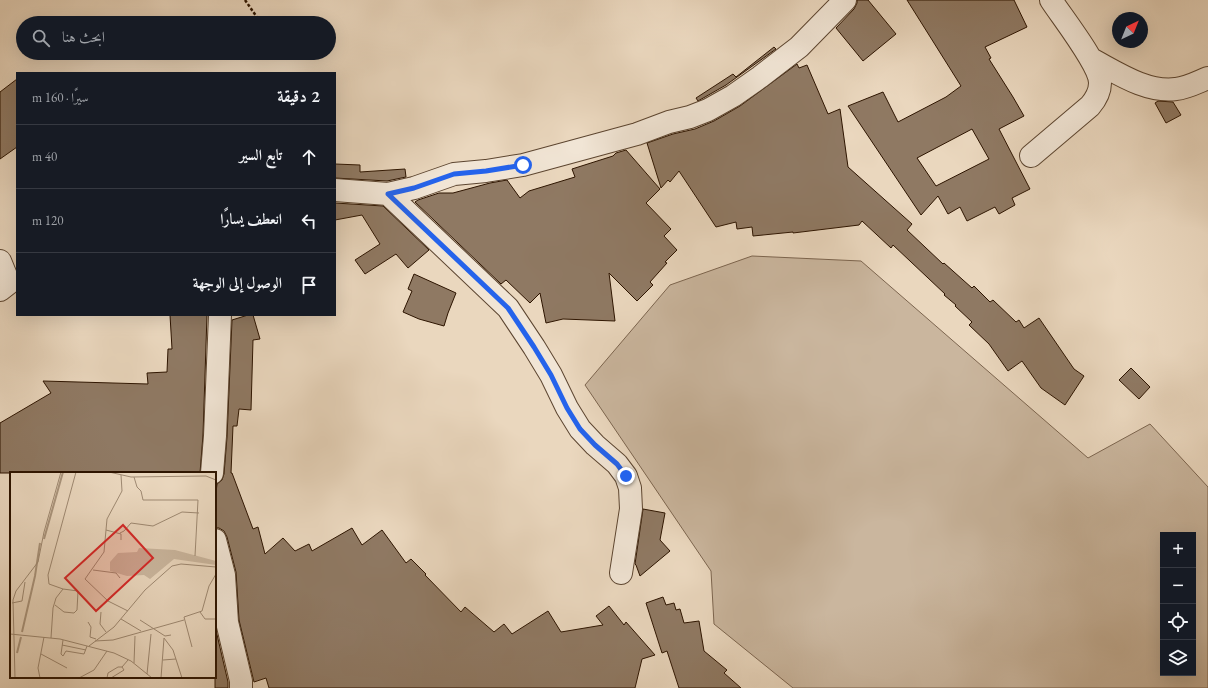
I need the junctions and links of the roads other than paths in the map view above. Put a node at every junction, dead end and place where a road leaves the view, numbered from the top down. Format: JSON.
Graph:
{"nodes":[{"id":1,"x":845,"y":0,"type":"edge"},
{"id":2,"x":1051,"y":0,"type":"edge"},
{"id":3,"x":1091,"y":59,"type":"junction"},
{"id":4,"x":1208,"y":78,"type":"edge"},
{"id":5,"x":1031,"y":156,"type":"dead end"},
{"id":6,"x":336,"y":190,"type":"edge"},
{"id":7,"x":388,"y":194,"type":"junction"},
{"id":8,"x":0,"y":261,"type":"edge"},
{"id":9,"x":8,"y":288,"type":"edge"},
{"id":10,"x":220,"y":316,"type":"edge"},
{"id":11,"x":212,"y":472,"type":"edge"},
{"id":12,"x":216,"y":544,"type":"edge"},
{"id":13,"x":621,"y":573,"type":"dead end"},
{"id":14,"x":241,"y":688,"type":"edge"}],
"edges":[{"from":1,"to":7,"type":"street"},
{"from":2,"to":3,"type":"street"},
{"from":3,"to":4,"type":"street"},
{"from":3,"to":5,"type":"street"},
{"from":6,"to":7,"type":"street"},
{"from":7,"to":13,"type":"street"},
{"from":8,"to":9,"type":"street"},
{"from":10,"to":11,"type":"street"},
{"from":12,"to":14,"type":"street"}]}
